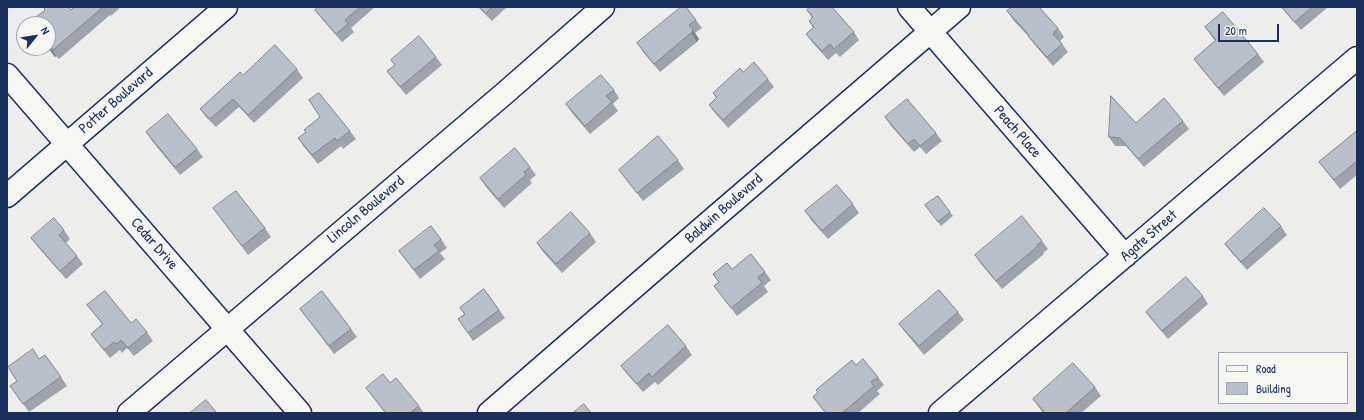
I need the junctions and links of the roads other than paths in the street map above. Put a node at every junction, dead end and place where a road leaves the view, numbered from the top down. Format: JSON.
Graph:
{"nodes":[{"id":1,"x":226,"y":7,"type":"edge"},
{"id":2,"x":603,"y":7,"type":"edge"},
{"id":3,"x":909,"y":7,"type":"edge"},
{"id":4,"x":959,"y":7,"type":"edge"},
{"id":5,"x":930,"y":32,"type":"junction"},
{"id":6,"x":1357,"y":58,"type":"edge"},
{"id":7,"x":7,"y":75,"type":"edge"},
{"id":8,"x":67,"y":143,"type":"junction"},
{"id":9,"x":7,"y":196,"type":"edge"},
{"id":10,"x":1125,"y":256,"type":"junction"},
{"id":11,"x":227,"y":328,"type":"junction"},
{"id":12,"x":129,"y":413,"type":"edge"},
{"id":13,"x":300,"y":413,"type":"edge"},
{"id":14,"x":489,"y":413,"type":"edge"},
{"id":15,"x":940,"y":413,"type":"edge"}],
"edges":[{"from":1,"to":8,"type":"street","name":"Potter Boulevard"},
{"from":2,"to":11,"type":"street","name":"Lincoln Boulevard"},
{"from":3,"to":5,"type":"street","name":"Peach Place"},
{"from":4,"to":5,"type":"street","name":"Baldwin Boulevard"},
{"from":5,"to":10,"type":"street","name":"Peach Place"},
{"from":5,"to":14,"type":"street","name":"Baldwin Boulevard"},
{"from":6,"to":10,"type":"street","name":"Agate Street"},
{"from":7,"to":8,"type":"street","name":"Cedar Drive"},
{"from":8,"to":9,"type":"street","name":"Potter Boulevard"},
{"from":8,"to":11,"type":"street","name":"Cedar Drive"},
{"from":10,"to":15,"type":"street","name":"Agate Street"},
{"from":11,"to":12,"type":"street","name":"Lincoln Boulevard"},
{"from":11,"to":13,"type":"street","name":"Cedar Drive"}]}
